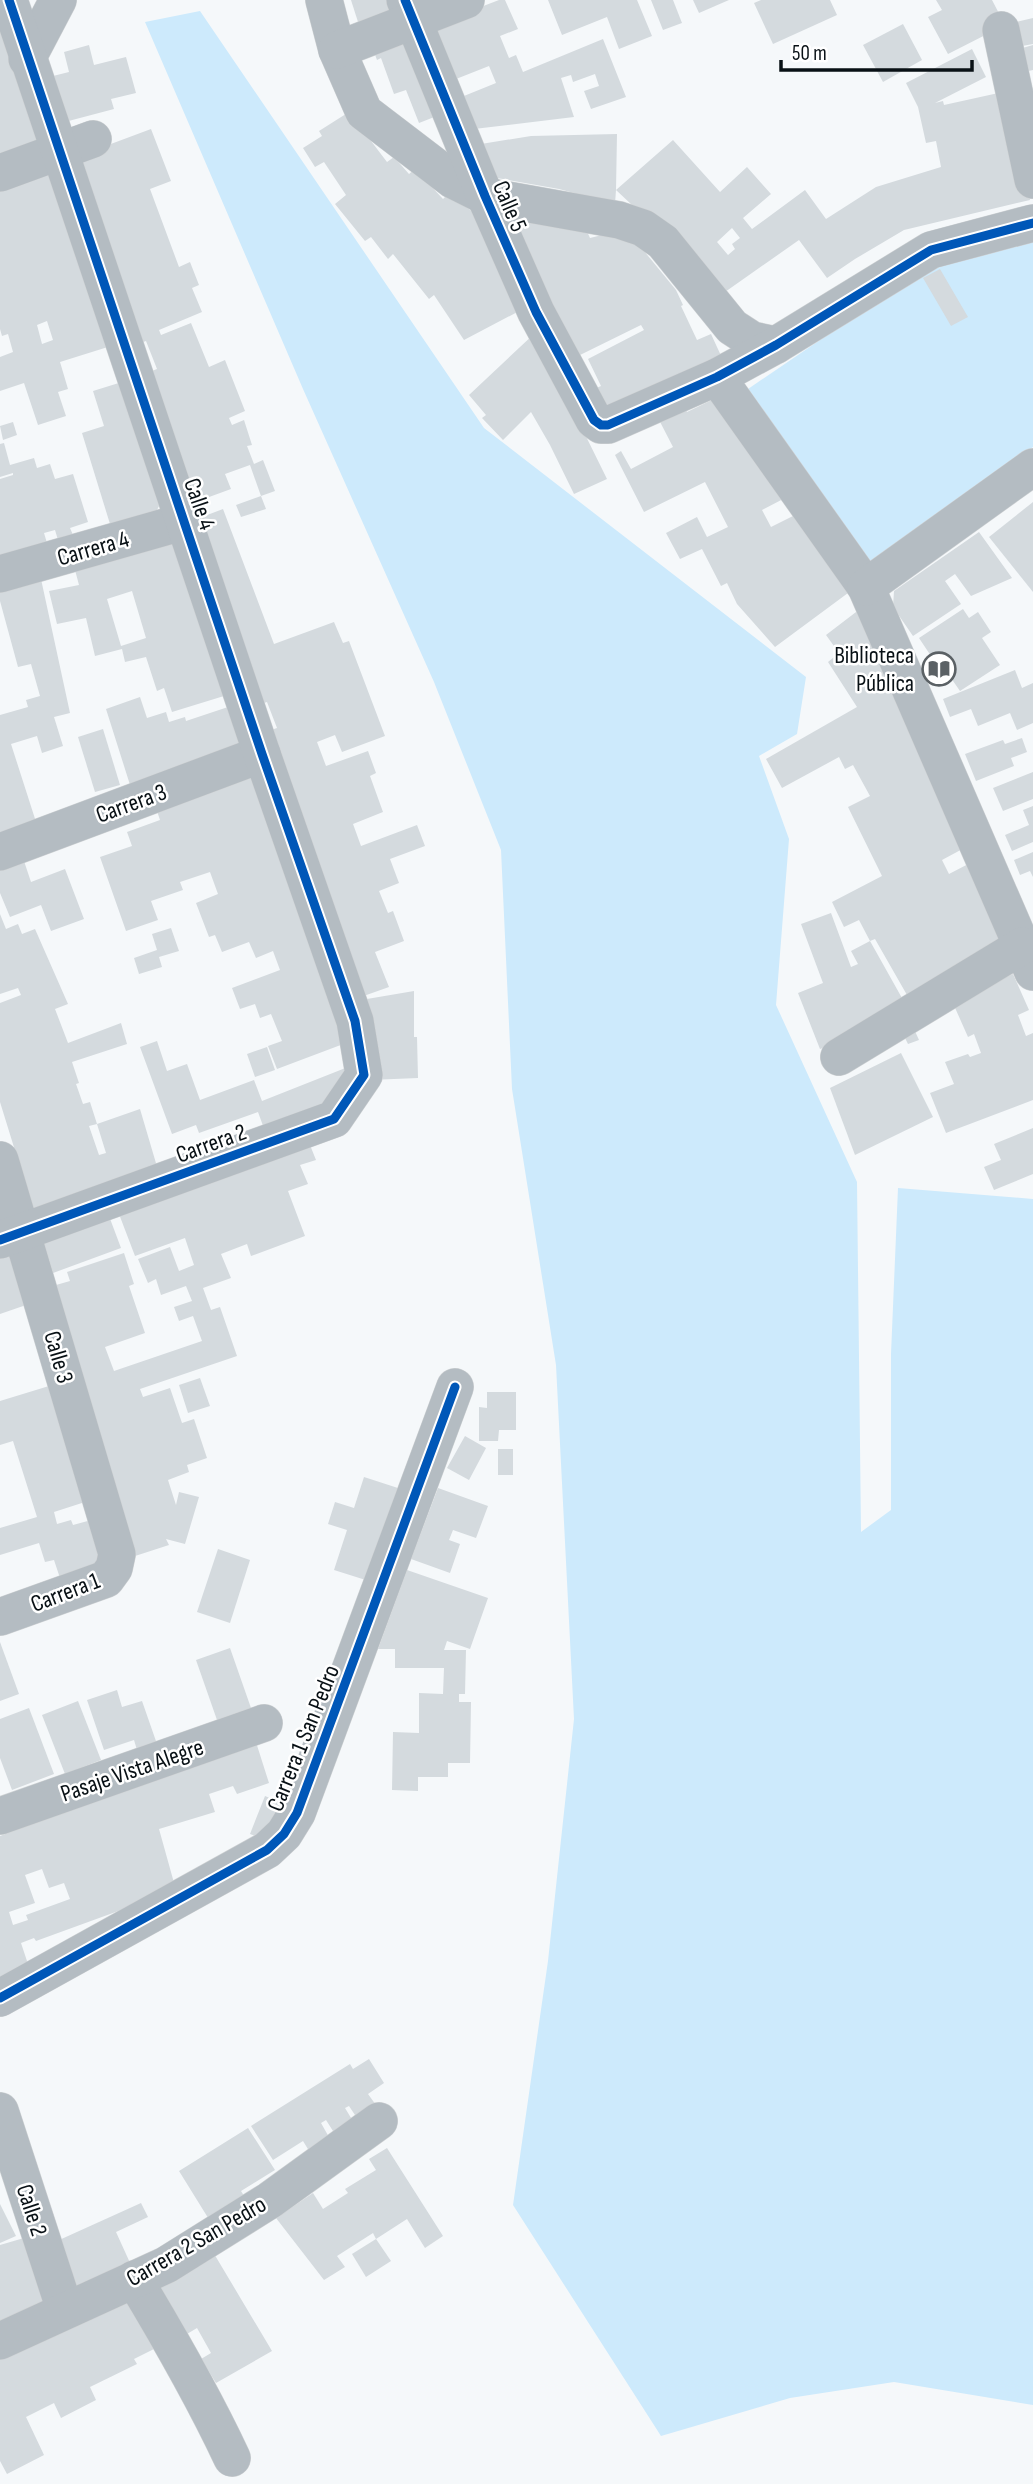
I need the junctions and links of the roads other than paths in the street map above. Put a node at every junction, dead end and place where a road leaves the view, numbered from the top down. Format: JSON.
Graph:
{"nodes":[{"id":1,"x":9,"y":0,"type":"edge"},
{"id":2,"x":58,"y":0,"type":"edge"},
{"id":3,"x":324,"y":0,"type":"edge"},
{"id":4,"x":466,"y":0,"type":"edge"},
{"id":5,"x":409,"y":11,"type":"edge"},
{"id":6,"x":1001,"y":30,"type":"dead end"},
{"id":7,"x":337,"y":50,"type":"junction"},
{"id":8,"x":27,"y":59,"type":"junction"},
{"id":9,"x":93,"y":139,"type":"dead end"},
{"id":10,"x":59,"y":151,"type":"junction"},
{"id":11,"x":0,"y":173,"type":"edge"},
{"id":12,"x":1033,"y":180,"type":"edge"},
{"id":13,"x":485,"y":196,"type":"junction"},
{"id":14,"x":1033,"y":223,"type":"edge"},
{"id":15,"x":776,"y":345,"type":"junction"},
{"id":16,"x":717,"y":377,"type":"junction"},
{"id":17,"x":1033,"y":467,"type":"edge"},
{"id":18,"x":186,"y":521,"type":"junction"},
{"id":19,"x":0,"y":574,"type":"edge"},
{"id":20,"x":866,"y":587,"type":"junction"},
{"id":21,"x":262,"y":754,"type":"junction"},
{"id":22,"x":0,"y":852,"type":"edge"},
{"id":23,"x":1027,"y":959,"type":"edge"},
{"id":24,"x":355,"y":1021,"type":"joint"},
{"id":25,"x":838,"y":1056,"type":"dead end"},
{"id":26,"x":0,"y":1160,"type":"edge"},
{"id":27,"x":11,"y":1236,"type":"edge"},
{"id":28,"x":455,"y":1387,"type":"dead end"},
{"id":29,"x":117,"y":1555,"type":"joint"},
{"id":30,"x":0,"y":1617,"type":"edge"},
{"id":31,"x":264,"y":1723,"type":"dead end"},
{"id":32,"x":0,"y":1816,"type":"edge"},
{"id":33,"x":0,"y":1998,"type":"edge"},
{"id":34,"x":0,"y":2111,"type":"edge"},
{"id":35,"x":379,"y":2121,"type":"dead end"},
{"id":36,"x":134,"y":2279,"type":"junction"},
{"id":37,"x":65,"y":2310,"type":"junction"},
{"id":38,"x":0,"y":2341,"type":"edge"},
{"id":39,"x":232,"y":2458,"type":"dead end"}],
"edges":[{"from":1,"to":8,"type":"street","name":"Calle 4"},
{"from":2,"to":8,"type":"street"},
{"from":3,"to":7,"type":"street"},
{"from":4,"to":5,"type":"street"},
{"from":5,"to":7,"type":"street"},
{"from":5,"to":13,"type":"street","name":"Calle 5"},
{"from":6,"to":12,"type":"street"},
{"from":7,"to":13,"type":"street"},
{"from":8,"to":10,"type":"street","name":"Calle 4"},
{"from":9,"to":10,"type":"street"},
{"from":10,"to":11,"type":"street"},
{"from":10,"to":18,"type":"street","name":"Calle 4"},
{"from":13,"to":15,"type":"street"},
{"from":13,"to":16,"type":"street","name":"Calle 5"},
{"from":14,"to":15,"type":"street"},
{"from":15,"to":16,"type":"street"},
{"from":16,"to":20,"type":"street"},
{"from":17,"to":20,"type":"street"},
{"from":18,"to":19,"type":"street","name":"Carrera 4"},
{"from":18,"to":21,"type":"street","name":"Calle 4"},
{"from":20,"to":23,"type":"street"},
{"from":21,"to":22,"type":"street","name":"Carrera 3"},
{"from":21,"to":24,"type":"street","name":"Calle 4"},
{"from":23,"to":25,"type":"street"},
{"from":24,"to":27,"type":"street","name":"Carrera 2"},
{"from":26,"to":27,"type":"street","name":"Calle 3"},
{"from":27,"to":29,"type":"street","name":"Calle 3"},
{"from":28,"to":33,"type":"street","name":"Carrera 1 San Pedro"},
{"from":29,"to":30,"type":"street","name":"Carrera 1"},
{"from":31,"to":32,"type":"street","name":"Pasaje Vista Alegre"},
{"from":34,"to":37,"type":"street","name":"Calle 2"},
{"from":35,"to":36,"type":"street","name":"Carrera 2 San Pedro"},
{"from":36,"to":37,"type":"street","name":"Carrera 2 San Pedro"},
{"from":36,"to":39,"type":"street"},
{"from":37,"to":38,"type":"street","name":"Carrera 2 San Pedro"}]}
